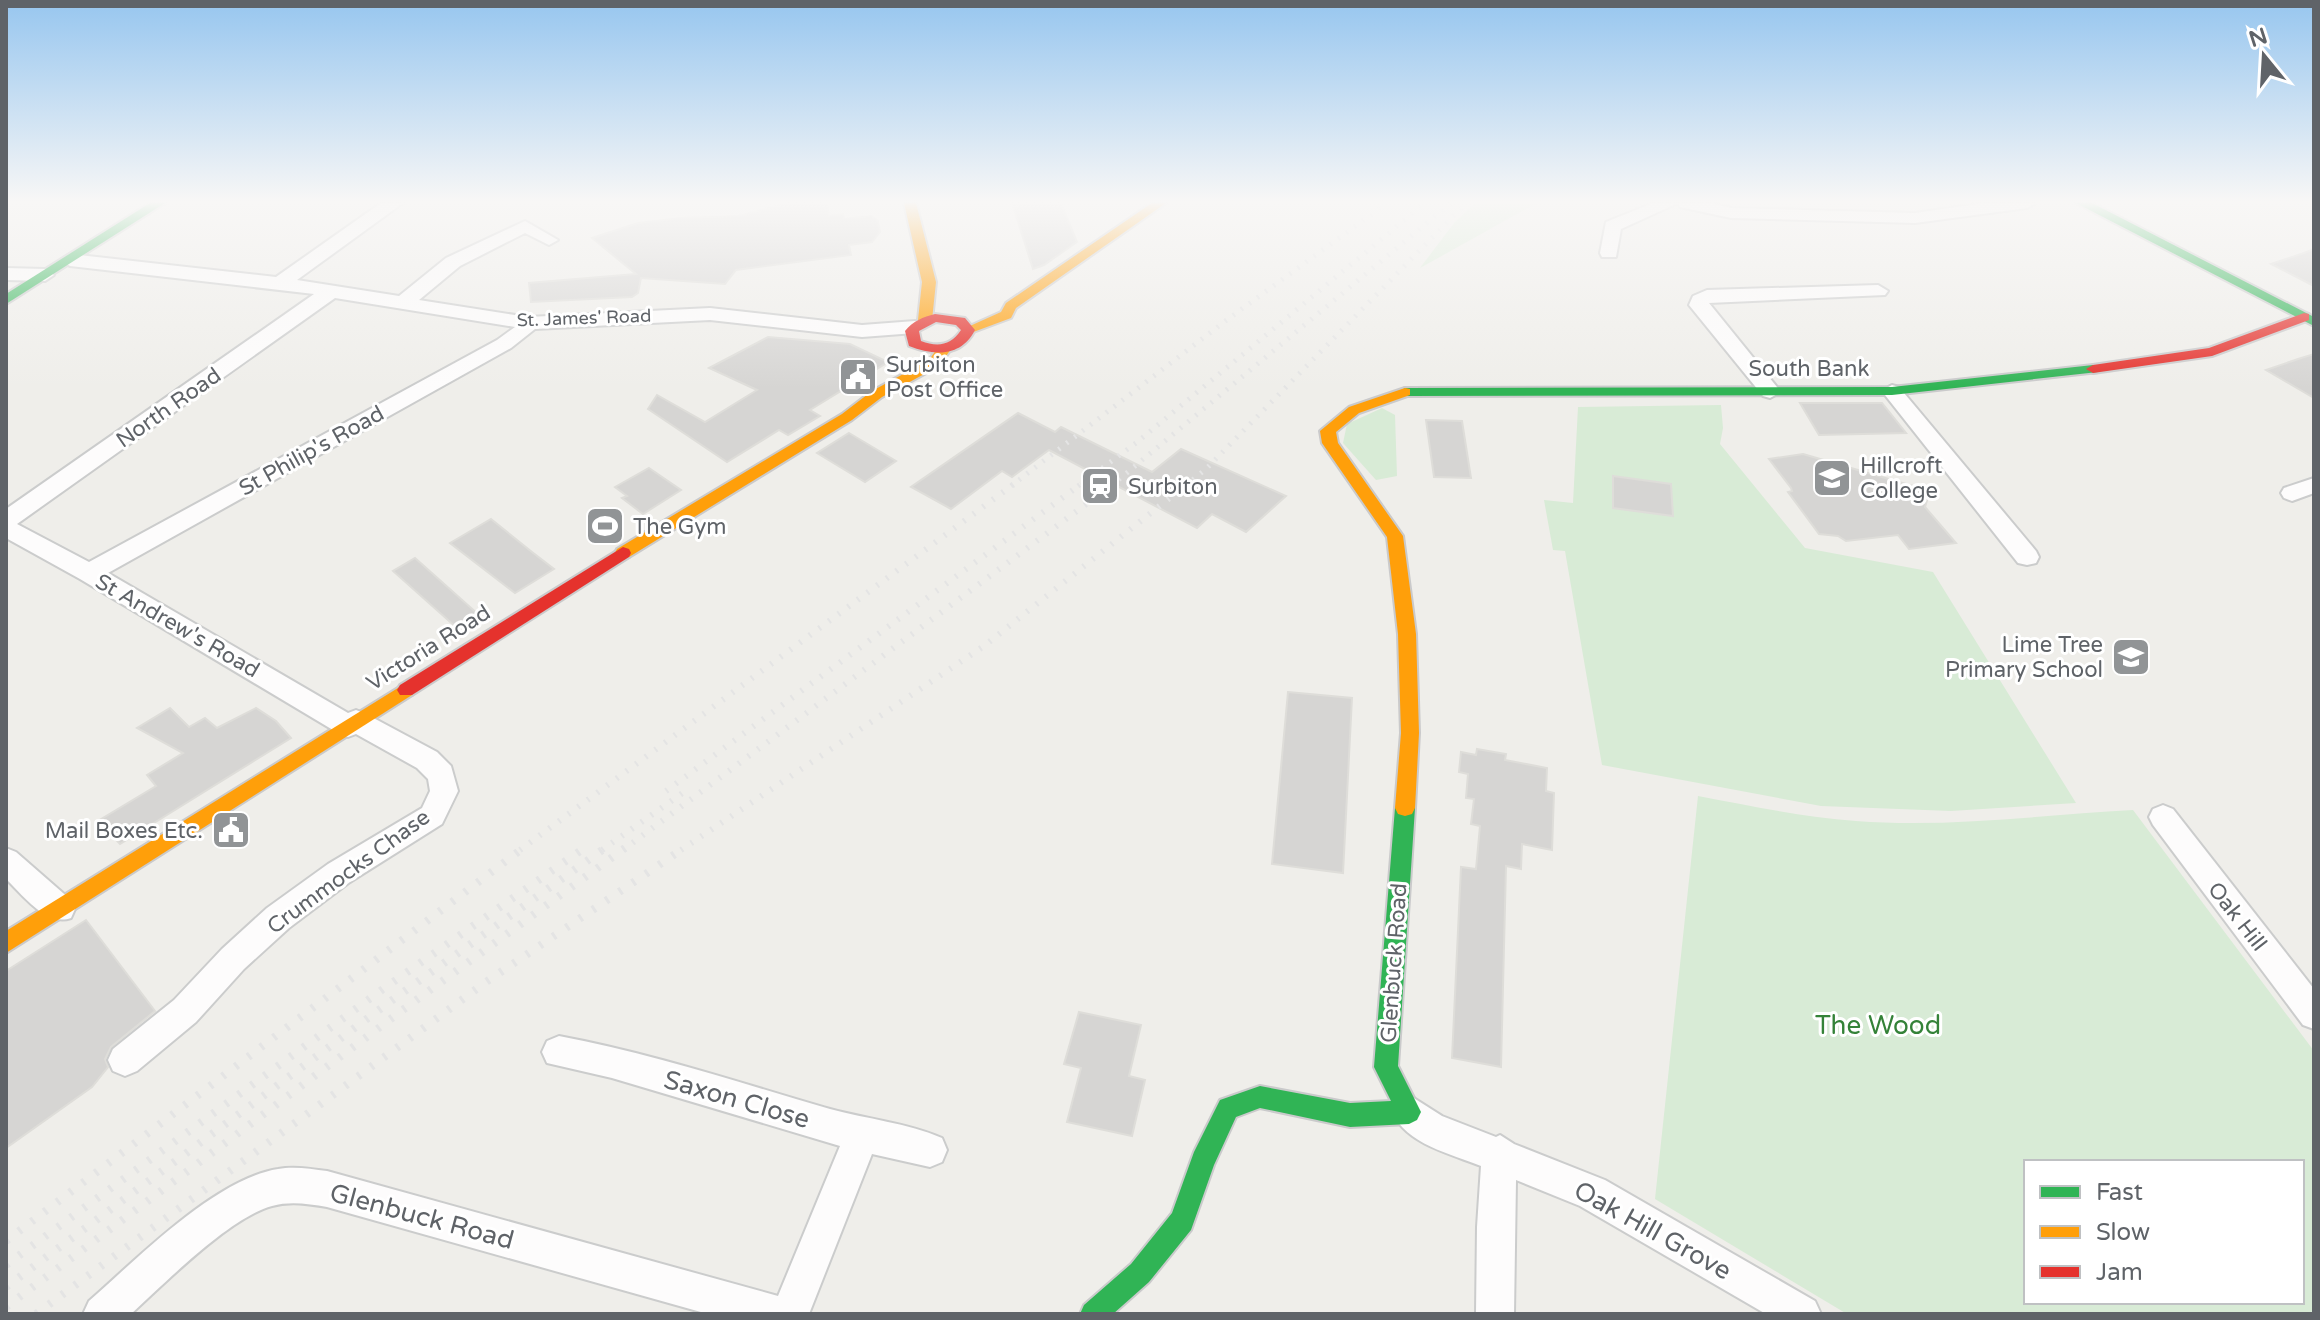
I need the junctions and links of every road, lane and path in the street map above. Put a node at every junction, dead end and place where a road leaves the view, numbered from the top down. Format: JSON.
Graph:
{"nodes":[{"id":1,"x":62,"y":265,"type":"edge"},
{"id":2,"x":112,"y":265,"type":"edge"},
{"id":3,"x":305,"y":265,"type":"edge"},
{"id":4,"x":450,"y":265,"type":"edge"},
{"id":5,"x":925,"y":265,"type":"edge"},
{"id":6,"x":1071,"y":265,"type":"edge"},
{"id":7,"x":2202,"y":265,"type":"edge"},
{"id":8,"x":6,"y":274,"type":"edge"},
{"id":9,"x":45,"y":275,"type":"junction"},
{"id":10,"x":929,"y":282,"type":"junction"},
{"id":11,"x":280,"y":283,"type":"junction"},
{"id":12,"x":1878,"y":291,"type":"dead end"},
{"id":13,"x":329,"y":293,"type":"junction"},
{"id":14,"x":6,"y":300,"type":"edge"},
{"id":15,"x":402,"y":304,"type":"junction"},
{"id":16,"x":2309,"y":320,"type":"edge"},
{"id":17,"x":528,"y":323,"type":"junction"},
{"id":18,"x":960,"y":323,"type":"junction"},
{"id":19,"x":918,"y":334,"type":"junction"},
{"id":20,"x":944,"y":349,"type":"junction"},
{"id":21,"x":1892,"y":391,"type":"junction"},
{"id":22,"x":1770,"y":392,"type":"junction"},
{"id":23,"x":877,"y":394,"type":"junction"},
{"id":24,"x":1330,"y":443,"type":"joint"},
{"id":25,"x":2314,"y":485,"type":"edge"},
{"id":26,"x":2292,"y":493,"type":"dead end"},
{"id":27,"x":6,"y":520,"type":"edge"},
{"id":28,"x":6,"y":528,"type":"edge"},
{"id":29,"x":2027,"y":557,"type":"dead end"},
{"id":30,"x":89,"y":573,"type":"junction"},
{"id":31,"x":352,"y":723,"type":"junction"},
{"id":32,"x":2163,"y":817,"type":"dead end"},
{"id":33,"x":6,"y":861,"type":"edge"},
{"id":34,"x":60,"y":909,"type":"junction"},
{"id":35,"x":6,"y":943,"type":"edge"},
{"id":36,"x":2314,"y":1014,"type":"edge"},
{"id":37,"x":559,"y":1052,"type":"dead end"},
{"id":38,"x":125,"y":1060,"type":"dead end"},
{"id":39,"x":1409,"y":1112,"type":"junction"},
{"id":40,"x":862,"y":1135,"type":"junction"},
{"id":41,"x":930,"y":1150,"type":"dead end"},
{"id":42,"x":1500,"y":1153,"type":"junction"},
{"id":43,"x":102,"y":1314,"type":"edge"},
{"id":44,"x":775,"y":1314,"type":"edge"},
{"id":45,"x":790,"y":1314,"type":"edge"},
{"id":46,"x":1093,"y":1314,"type":"edge"},
{"id":47,"x":1495,"y":1314,"type":"edge"},
{"id":48,"x":1802,"y":1314,"type":"edge"}],
"edges":[{"from":1,"to":9,"type":"street"},
{"from":2,"to":11,"type":"street","name":"St. James' Road"},
{"from":3,"to":11,"type":"street"},
{"from":4,"to":15,"type":"street"},
{"from":5,"to":10,"type":"street"},
{"from":6,"to":18,"type":"street"},
{"from":7,"to":16,"type":"street"},
{"from":8,"to":9,"type":"street"},
{"from":9,"to":14,"type":"street"},
{"from":10,"to":18,"type":"street"},
{"from":10,"to":19,"type":"street"},
{"from":11,"to":13,"type":"street","name":"St. James' Road"},
{"from":12,"to":22,"type":"street"},
{"from":13,"to":15,"type":"street","name":"St. James' Road"},
{"from":13,"to":27,"type":"street","name":"North Road"},
{"from":15,"to":17,"type":"street","name":"St. James' Road"},
{"from":16,"to":21,"type":"street","name":"South Bank"},
{"from":17,"to":19,"type":"street","name":"St. James' Road"},
{"from":17,"to":30,"type":"street","name":"St Philip's Road"},
{"from":18,"to":19,"type":"street"},
{"from":18,"to":20,"type":"street","name":"Victoria Road"},
{"from":19,"to":20,"type":"street"},
{"from":19,"to":23,"type":"street","name":"Victoria Road"},
{"from":20,"to":23,"type":"street","name":"Victoria Road"},
{"from":21,"to":22,"type":"street","name":"South Bank"},
{"from":21,"to":29,"type":"street"},
{"from":22,"to":24,"type":"street","name":"South Bank"},
{"from":23,"to":31,"type":"street","name":"Victoria Road"},
{"from":24,"to":39,"type":"street","name":"Glenbuck Road"},
{"from":25,"to":26,"type":"street"},
{"from":28,"to":30,"type":"street","name":"St Andrew's Road"},
{"from":30,"to":31,"type":"street","name":"St Andrew's Road"},
{"from":31,"to":34,"type":"street","name":"Victoria Road"},
{"from":31,"to":38,"type":"street","name":"Crummocks Chase"},
{"from":32,"to":36,"type":"street","name":"Oak Hill"},
{"from":33,"to":34,"type":"street"},
{"from":34,"to":35,"type":"street","name":"Victoria Road"},
{"from":37,"to":40,"type":"street","name":"Saxon Close"},
{"from":39,"to":42,"type":"street","name":"Oak Hill Grove"},
{"from":39,"to":46,"type":"street"},
{"from":40,"to":41,"type":"street","name":"Saxon Close"},
{"from":40,"to":45,"type":"street"},
{"from":42,"to":47,"type":"street"},
{"from":42,"to":48,"type":"street","name":"Oak Hill Grove"},
{"from":43,"to":44,"type":"street","name":"Glenbuck Road"}]}
